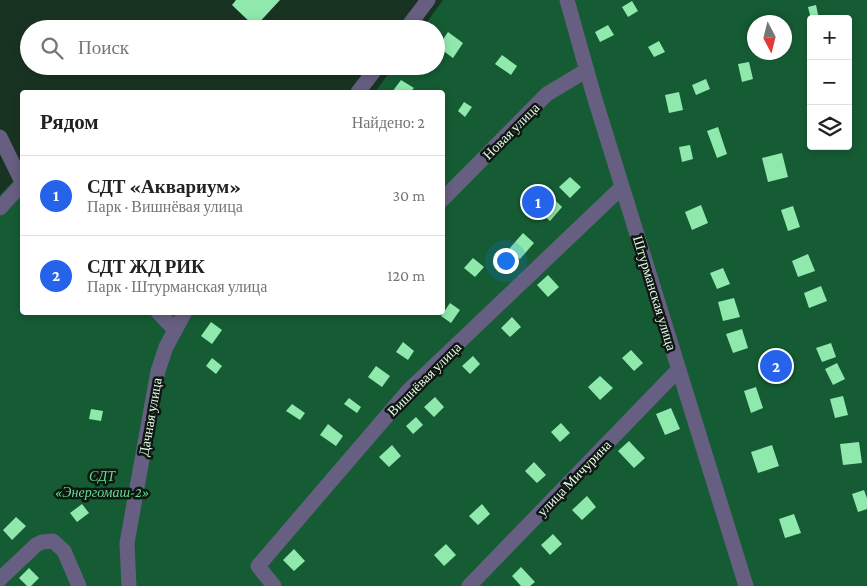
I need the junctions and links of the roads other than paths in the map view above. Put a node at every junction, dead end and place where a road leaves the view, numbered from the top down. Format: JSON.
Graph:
{"nodes":[{"id":1,"x":428,"y":0,"type":"edge"},
{"id":2,"x":568,"y":0,"type":"edge"},
{"id":3,"x":413,"y":20,"type":"edge"},
{"id":4,"x":587,"y":70,"type":"junction"},
{"id":5,"x":371,"y":75,"type":"edge"},
{"id":6,"x":360,"y":90,"type":"edge"},
{"id":7,"x":0,"y":137,"type":"edge"},
{"id":8,"x":20,"y":179,"type":"edge"},
{"id":9,"x":20,"y":185,"type":"edge"},
{"id":10,"x":622,"y":187,"type":"junction"},
{"id":11,"x":445,"y":197,"type":"edge"},
{"id":12,"x":0,"y":208,"type":"edge"},
{"id":13,"x":161,"y":315,"type":"edge"},
{"id":14,"x":183,"y":315,"type":"edge"},
{"id":15,"x":175,"y":330,"type":"junction"},
{"id":16,"x":679,"y":369,"type":"junction"},
{"id":17,"x":0,"y":579,"type":"edge"},
{"id":18,"x":79,"y":586,"type":"edge"},
{"id":19,"x":129,"y":586,"type":"edge"},
{"id":20,"x":274,"y":586,"type":"edge"},
{"id":21,"x":469,"y":586,"type":"edge"},
{"id":22,"x":746,"y":586,"type":"edge"}],
"edges":[{"from":1,"to":3,"type":"street"},
{"from":2,"to":4,"type":"street","name":"Штурманская улица"},
{"from":4,"to":10,"type":"street","name":"Штурманская улица"},
{"from":4,"to":11,"type":"street","name":"Новая улица"},
{"from":5,"to":6,"type":"street"},
{"from":7,"to":8,"type":"street"},
{"from":9,"to":12,"type":"street"},
{"from":10,"to":16,"type":"street","name":"Штурманская улица"},
{"from":10,"to":20,"type":"street","name":"Вишнёвая улица"},
{"from":13,"to":15,"type":"street"},
{"from":14,"to":15,"type":"street","name":"Дачная улица"},
{"from":15,"to":19,"type":"street","name":"Дачная улица"},
{"from":16,"to":21,"type":"street","name":"улица Мичурина"},
{"from":16,"to":22,"type":"street","name":"Штурманская улица"},
{"from":17,"to":18,"type":"street"}]}
